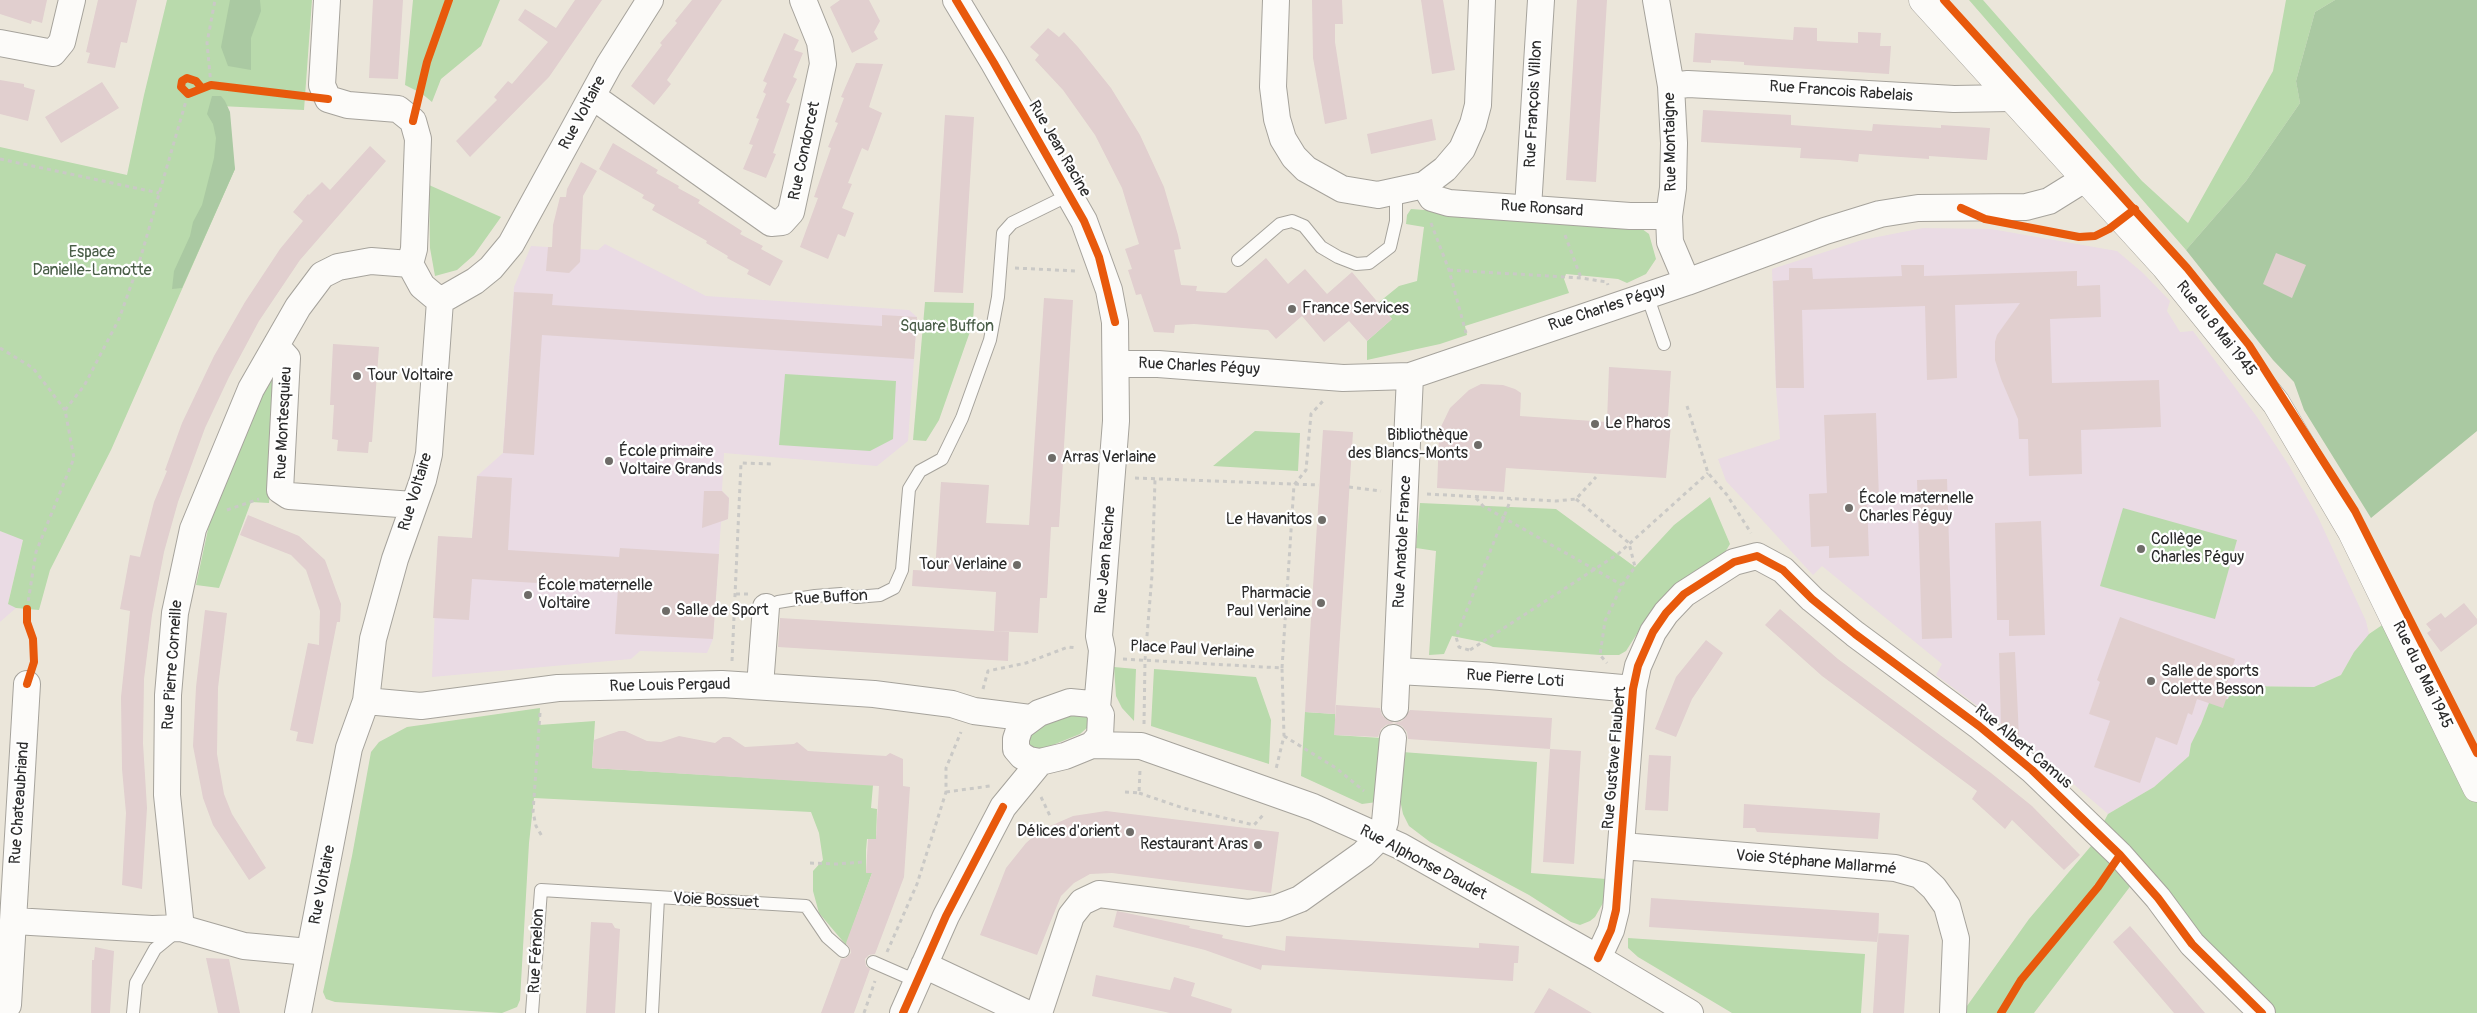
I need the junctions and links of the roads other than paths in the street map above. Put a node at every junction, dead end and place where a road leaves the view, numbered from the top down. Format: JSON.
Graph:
{"nodes":[{"id":1,"x":72,"y":0,"type":"edge"},
{"id":2,"x":327,"y":0,"type":"edge"},
{"id":3,"x":650,"y":0,"type":"edge"},
{"id":4,"x":803,"y":0,"type":"edge"},
{"id":5,"x":956,"y":0,"type":"edge"},
{"id":6,"x":1276,"y":0,"type":"edge"},
{"id":7,"x":1482,"y":0,"type":"edge"},
{"id":8,"x":1541,"y":0,"type":"edge"},
{"id":9,"x":1656,"y":0,"type":"edge"},
{"id":10,"x":1923,"y":0,"type":"edge"},
{"id":11,"x":0,"y":42,"type":"edge"},
{"id":12,"x":1671,"y":86,"type":"junction"},
{"id":13,"x":592,"y":96,"type":"junction"},
{"id":14,"x":2011,"y":98,"type":"junction"},
{"id":15,"x":2086,"y":178,"type":"junction"},
{"id":16,"x":1424,"y":186,"type":"junction"},
{"id":17,"x":1069,"y":195,"type":"junction"},
{"id":18,"x":1396,"y":204,"type":"junction"},
{"id":19,"x":1528,"y":208,"type":"junction"},
{"id":20,"x":1669,"y":216,"type":"junction"},
{"id":21,"x":1238,"y":260,"type":"dead end"},
{"id":22,"x":410,"y":264,"type":"junction"},
{"id":23,"x":1687,"y":282,"type":"junction"},
{"id":24,"x":1647,"y":295,"type":"junction"},
{"id":25,"x":440,"y":301,"type":"junction"},
{"id":26,"x":1664,"y":344,"type":"dead end"},
{"id":27,"x":276,"y":346,"type":"junction"},
{"id":28,"x":1117,"y":364,"type":"junction"},
{"id":29,"x":1410,"y":376,"type":"junction"},
{"id":30,"x":413,"y":506,"type":"junction"},
{"id":31,"x":1757,"y":556,"type":"joint"},
{"id":32,"x":766,"y":607,"type":"joint"},
{"id":33,"x":1102,"y":650,"type":"junction"},
{"id":34,"x":1397,"y":671,"type":"junction"},
{"id":35,"x":27,"y":684,"type":"dead end"},
{"id":36,"x":760,"y":686,"type":"junction"},
{"id":37,"x":1622,"y":688,"type":"junction"},
{"id":38,"x":366,"y":701,"type":"junction"},
{"id":39,"x":1070,"y":702,"type":"junction"},
{"id":40,"x":1395,"y":708,"type":"dead end"},
{"id":41,"x":1099,"y":714,"type":"junction"},
{"id":42,"x":1021,"y":735,"type":"junction"},
{"id":43,"x":1393,"y":738,"type":"dead end"},
{"id":44,"x":1092,"y":745,"type":"junction"},
{"id":45,"x":1141,"y":746,"type":"junction"},
{"id":46,"x":1040,"y":762,"type":"junction"},
{"id":47,"x":2477,"y":788,"type":"edge"},
{"id":48,"x":1003,"y":807,"type":"junction"},
{"id":49,"x":1380,"y":837,"type":"junction"},
{"id":50,"x":1622,"y":846,"type":"junction"},
{"id":51,"x":658,"y":898,"type":"junction"},
{"id":52,"x":14,"y":921,"type":"junction"},
{"id":53,"x":181,"y":928,"type":"junction"},
{"id":54,"x":840,"y":949,"type":"dead end"},
{"id":55,"x":309,"y":952,"type":"junction"},
{"id":56,"x":1598,"y":958,"type":"junction"},
{"id":57,"x":877,"y":964,"type":"road end"},
{"id":58,"x":921,"y":972,"type":"junction"},
{"id":59,"x":4,"y":1006,"type":"edge"},
{"id":60,"x":133,"y":1013,"type":"edge"},
{"id":61,"x":298,"y":1013,"type":"edge"},
{"id":62,"x":532,"y":1013,"type":"edge"},
{"id":63,"x":652,"y":1013,"type":"edge"},
{"id":64,"x":903,"y":1013,"type":"edge"},
{"id":65,"x":1026,"y":1013,"type":"edge"},
{"id":66,"x":1039,"y":1013,"type":"edge"},
{"id":67,"x":1690,"y":1013,"type":"edge"},
{"id":68,"x":1954,"y":1013,"type":"edge"},
{"id":69,"x":2262,"y":1013,"type":"edge"}],
"edges":[{"from":1,"to":11,"type":"street"},
{"from":2,"to":22,"type":"street"},
{"from":3,"to":13,"type":"street","name":"Rue Voltaire"},
{"from":4,"to":13,"type":"street","name":"Rue Condorcet"},
{"from":5,"to":17,"type":"street","name":"Rue Jean Racine"},
{"from":6,"to":18,"type":"street"},
{"from":7,"to":16,"type":"street"},
{"from":8,"to":19,"type":"street","name":"Rue François Villon"},
{"from":9,"to":12,"type":"street","name":"Rue Montaigne"},
{"from":10,"to":14,"type":"street","name":"Rue du 8 Mai 1945"},
{"from":12,"to":14,"type":"street","name":"Rue Francois Rabelais"},
{"from":12,"to":20,"type":"street","name":"Rue Montaigne"},
{"from":13,"to":25,"type":"street","name":"Rue Voltaire"},
{"from":14,"to":15,"type":"street","name":"Rue du 8 Mai 1945"},
{"from":15,"to":23,"type":"street","name":"Rue Charles Péguy"},
{"from":15,"to":47,"type":"street","name":"Rue du 8 Mai 1945"},
{"from":16,"to":18,"type":"street"},
{"from":16,"to":19,"type":"street","name":"Rue Ronsard"},
{"from":17,"to":28,"type":"street","name":"Rue Jean Racine"},
{"from":17,"to":32,"type":"lane","name":"Rue Buffon"},
{"from":18,"to":21,"type":"lane"},
{"from":19,"to":20,"type":"street","name":"Rue Ronsard"},
{"from":20,"to":23,"type":"street","name":"Rue Montaigne"},
{"from":22,"to":25,"type":"street"},
{"from":22,"to":27,"type":"street","name":"Rue Pierre Corneille"},
{"from":23,"to":24,"type":"street","name":"Rue Charles Péguy"},
{"from":24,"to":26,"type":"lane"},
{"from":24,"to":29,"type":"street","name":"Rue Charles Péguy"},
{"from":25,"to":30,"type":"street","name":"Rue Voltaire"},
{"from":27,"to":30,"type":"street","name":"Rue Montesquieu"},
{"from":27,"to":53,"type":"street","name":"Rue Pierre Corneille"},
{"from":28,"to":29,"type":"street","name":"Rue Charles Péguy"},
{"from":28,"to":33,"type":"street","name":"Rue Jean Racine"},
{"from":29,"to":34,"type":"street","name":"Rue Anatole France"},
{"from":30,"to":38,"type":"street","name":"Rue Voltaire"},
{"from":31,"to":37,"type":"street","name":"Rue Gustave Flaubert"},
{"from":31,"to":69,"type":"street","name":"Rue Albert Camus"},
{"from":32,"to":36,"type":"street"},
{"from":33,"to":39,"type":"street","name":"Rue Jean Racine"},
{"from":33,"to":41,"type":"street","name":"Rue Jean Racine"},
{"from":34,"to":37,"type":"street","name":"Rue Pierre Loti"},
{"from":34,"to":40,"type":"street","name":"Rue Anatole France"},
{"from":35,"to":52,"type":"street","name":"Rue Chateaubriand"},
{"from":36,"to":38,"type":"street","name":"Rue Louis Pergaud"},
{"from":36,"to":42,"type":"street","name":"Rue Louis Pergaud"},
{"from":37,"to":50,"type":"street","name":"Rue Gustave Flaubert"},
{"from":38,"to":55,"type":"street","name":"Rue Voltaire"},
{"from":39,"to":41,"type":"street","name":"Rue Alphonse Daudet"},
{"from":39,"to":42,"type":"street"},
{"from":41,"to":44,"type":"street","name":"Rue Jean Racine"},
{"from":41,"to":45,"type":"street","name":"Rue Alphonse Daudet"},
{"from":42,"to":46,"type":"street"},
{"from":42,"to":48,"type":"street"},
{"from":43,"to":49,"type":"street"},
{"from":44,"to":45,"type":"street","name":"Rue Alphonse Daudet"},
{"from":44,"to":46,"type":"street"},
{"from":45,"to":49,"type":"street","name":"Rue Alphonse Daudet"},
{"from":46,"to":48,"type":"street"},
{"from":48,"to":58,"type":"street"},
{"from":49,"to":56,"type":"street","name":"Rue Alphonse Daudet"},
{"from":49,"to":66,"type":"street"},
{"from":50,"to":56,"type":"street","name":"Rue Gustave Flaubert"},
{"from":50,"to":68,"type":"street","name":"Voie Stéphane Mallarmé"},
{"from":51,"to":54,"type":"lane","name":"Voie Bossuet"},
{"from":51,"to":62,"type":"lane","name":"Rue Fénelon"},
{"from":51,"to":63,"type":"lane","name":"Voie Bossuet"},
{"from":52,"to":53,"type":"street"},
{"from":52,"to":59,"type":"street","name":"Rue Chateaubriand"},
{"from":53,"to":55,"type":"street"},
{"from":53,"to":60,"type":"lane"},
{"from":55,"to":61,"type":"street","name":"Rue Voltaire"},
{"from":56,"to":67,"type":"street","name":"Rue Alphonse Daudet"},
{"from":57,"to":58,"type":"lane"},
{"from":58,"to":64,"type":"street"},
{"from":58,"to":65,"type":"street"}]}
